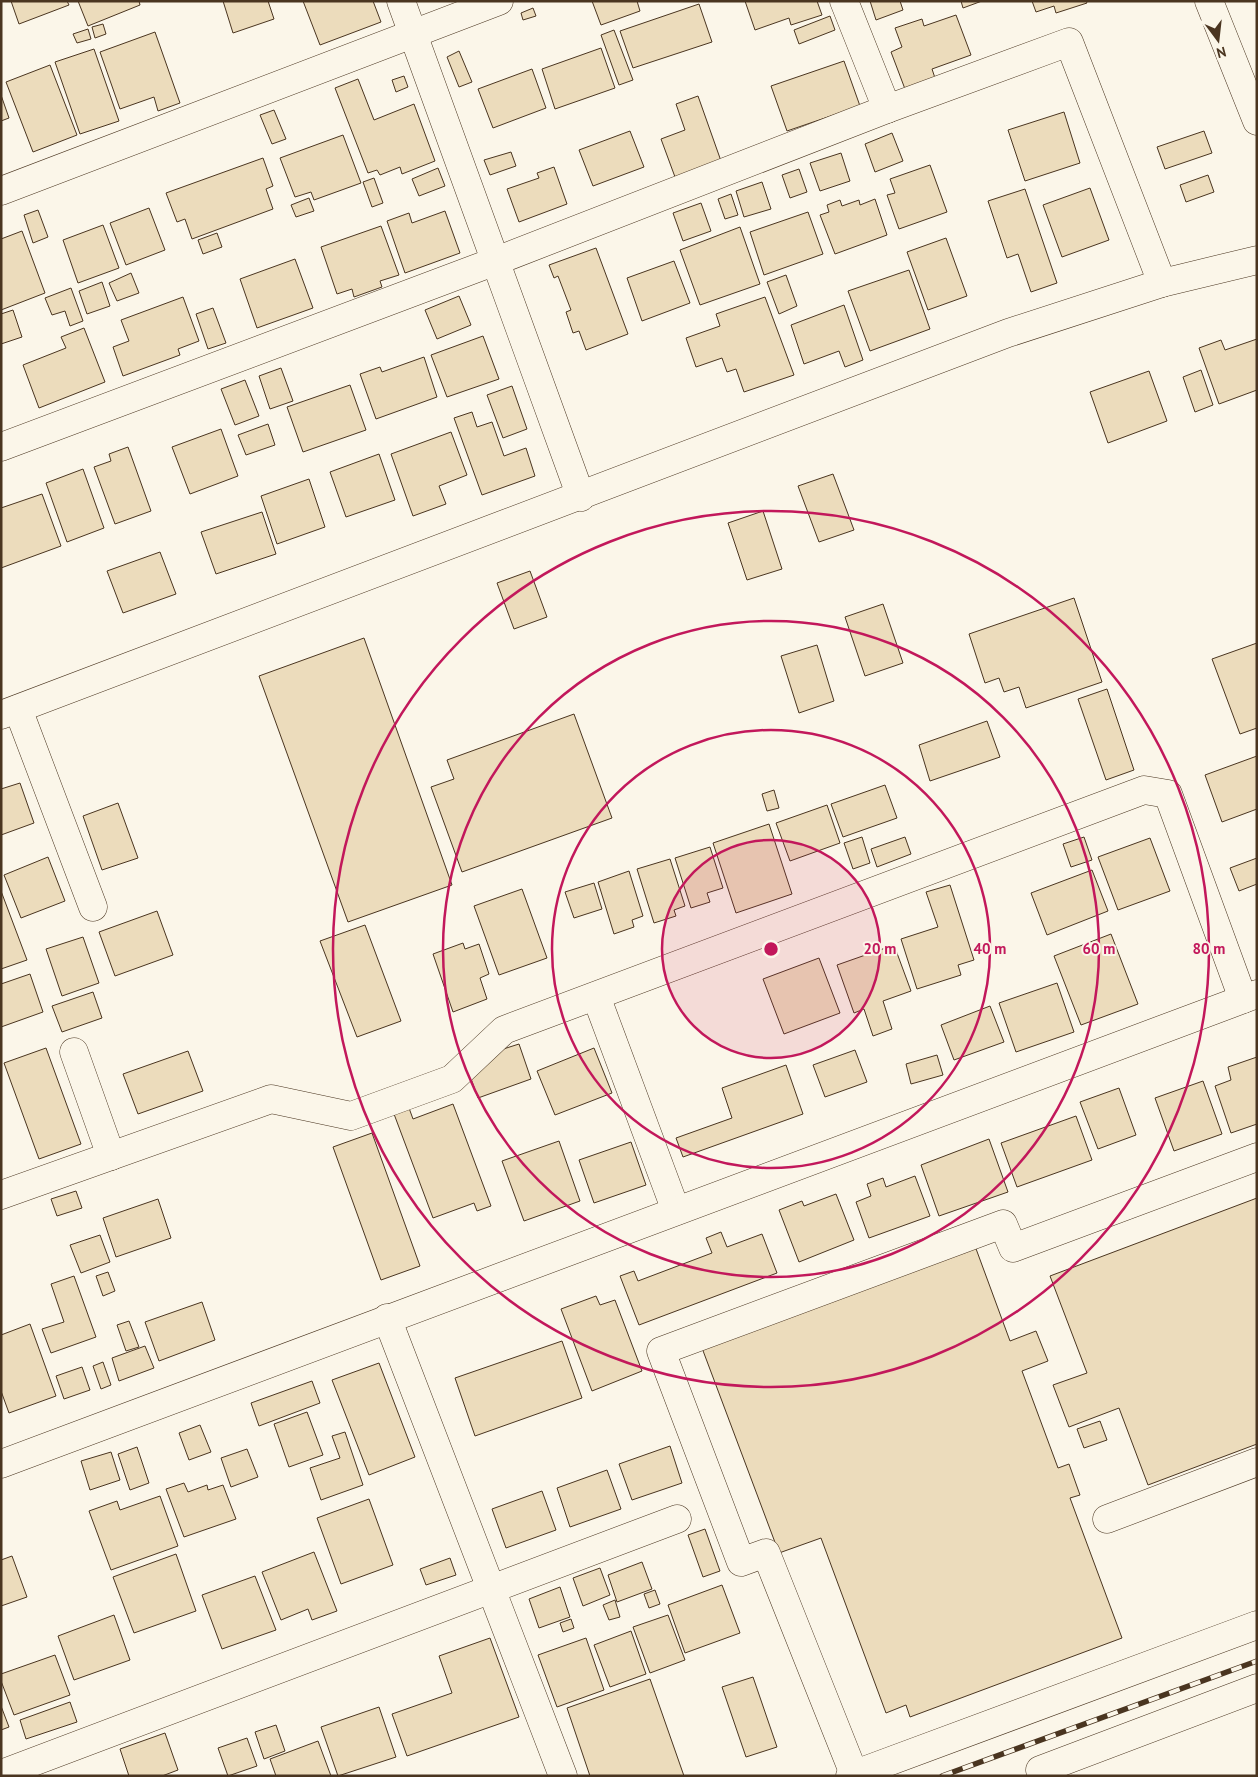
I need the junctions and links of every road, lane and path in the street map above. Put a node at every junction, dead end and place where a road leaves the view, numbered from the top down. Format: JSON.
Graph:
{"nodes":[{"id":1,"x":401,"y":1,"type":"edge"},
{"id":2,"x":500,"y":1,"type":"edge"},
{"id":3,"x":844,"y":1,"type":"edge"},
{"id":4,"x":1209,"y":1,"type":"edge"},
{"id":5,"x":414,"y":35,"type":"junction"},
{"id":6,"x":887,"y":109,"type":"junction"},
{"id":7,"x":1257,"y":121,"type":"edge"},
{"id":8,"x":1,"y":191,"type":"edge"},
{"id":9,"x":1257,"y":260,"type":"edge"},
{"id":10,"x":496,"y":261,"type":"junction"},
{"id":11,"x":1162,"y":283,"type":"junction"},
{"id":12,"x":1,"y":447,"type":"edge"},
{"id":13,"x":581,"y":497,"type":"junction"},
{"id":14,"x":10,"y":712,"type":"edge"},
{"id":15,"x":93,"y":907,"type":"dead end"},
{"id":16,"x":596,"y":996,"type":"junction"},
{"id":17,"x":1250,"y":996,"type":"edge"},
{"id":18,"x":74,"y":1052,"type":"dead end"},
{"id":19,"x":110,"y":1156,"type":"junction"},
{"id":20,"x":1257,"y":1158,"type":"edge"},
{"id":21,"x":1,"y":1194,"type":"edge"},
{"id":22,"x":676,"y":1211,"type":"junction"},
{"id":23,"x":388,"y":1318,"type":"junction"},
{"id":24,"x":1,"y":1464,"type":"edge"},
{"id":25,"x":1255,"y":1468,"type":"edge"},
{"id":26,"x":677,"y":1519,"type":"dead end"},
{"id":27,"x":1108,"y":1519,"type":"dead end"},
{"id":28,"x":492,"y":1590,"type":"junction"},
{"id":29,"x":1257,"y":1625,"type":"edge"},
{"id":30,"x":1257,"y":1688,"type":"edge"},
{"id":31,"x":1,"y":1774,"type":"edge"},
{"id":32,"x":852,"y":1775,"type":"edge"},
{"id":33,"x":563,"y":1776,"type":"edge"},
{"id":34,"x":1042,"y":1776,"type":"edge"}],
"edges":[{"from":1,"to":5,"type":"street"},
{"from":2,"to":5,"type":"street"},
{"from":3,"to":6,"type":"street"},
{"from":4,"to":7,"type":"street"},
{"from":5,"to":8,"type":"street"},
{"from":5,"to":10,"type":"street"},
{"from":6,"to":10,"type":"street"},
{"from":6,"to":11,"type":"street"},
{"from":9,"to":11,"type":"street"},
{"from":10,"to":12,"type":"street"},
{"from":10,"to":13,"type":"street"},
{"from":11,"to":13,"type":"street"},
{"from":13,"to":14,"type":"street"},
{"from":14,"to":15,"type":"street"},
{"from":16,"to":17,"type":"street"},
{"from":16,"to":19,"type":"street"},
{"from":16,"to":22,"type":"street"},
{"from":17,"to":22,"type":"street"},
{"from":18,"to":19,"type":"street"},
{"from":19,"to":21,"type":"street"},
{"from":20,"to":32,"type":"street"},
{"from":22,"to":23,"type":"street"},
{"from":23,"to":24,"type":"street"},
{"from":23,"to":28,"type":"street"},
{"from":25,"to":27,"type":"street"},
{"from":26,"to":28,"type":"street"},
{"from":28,"to":31,"type":"street"},
{"from":28,"to":33,"type":"street"},
{"from":29,"to":32,"type":"street"},
{"from":30,"to":34,"type":"street"}]}
